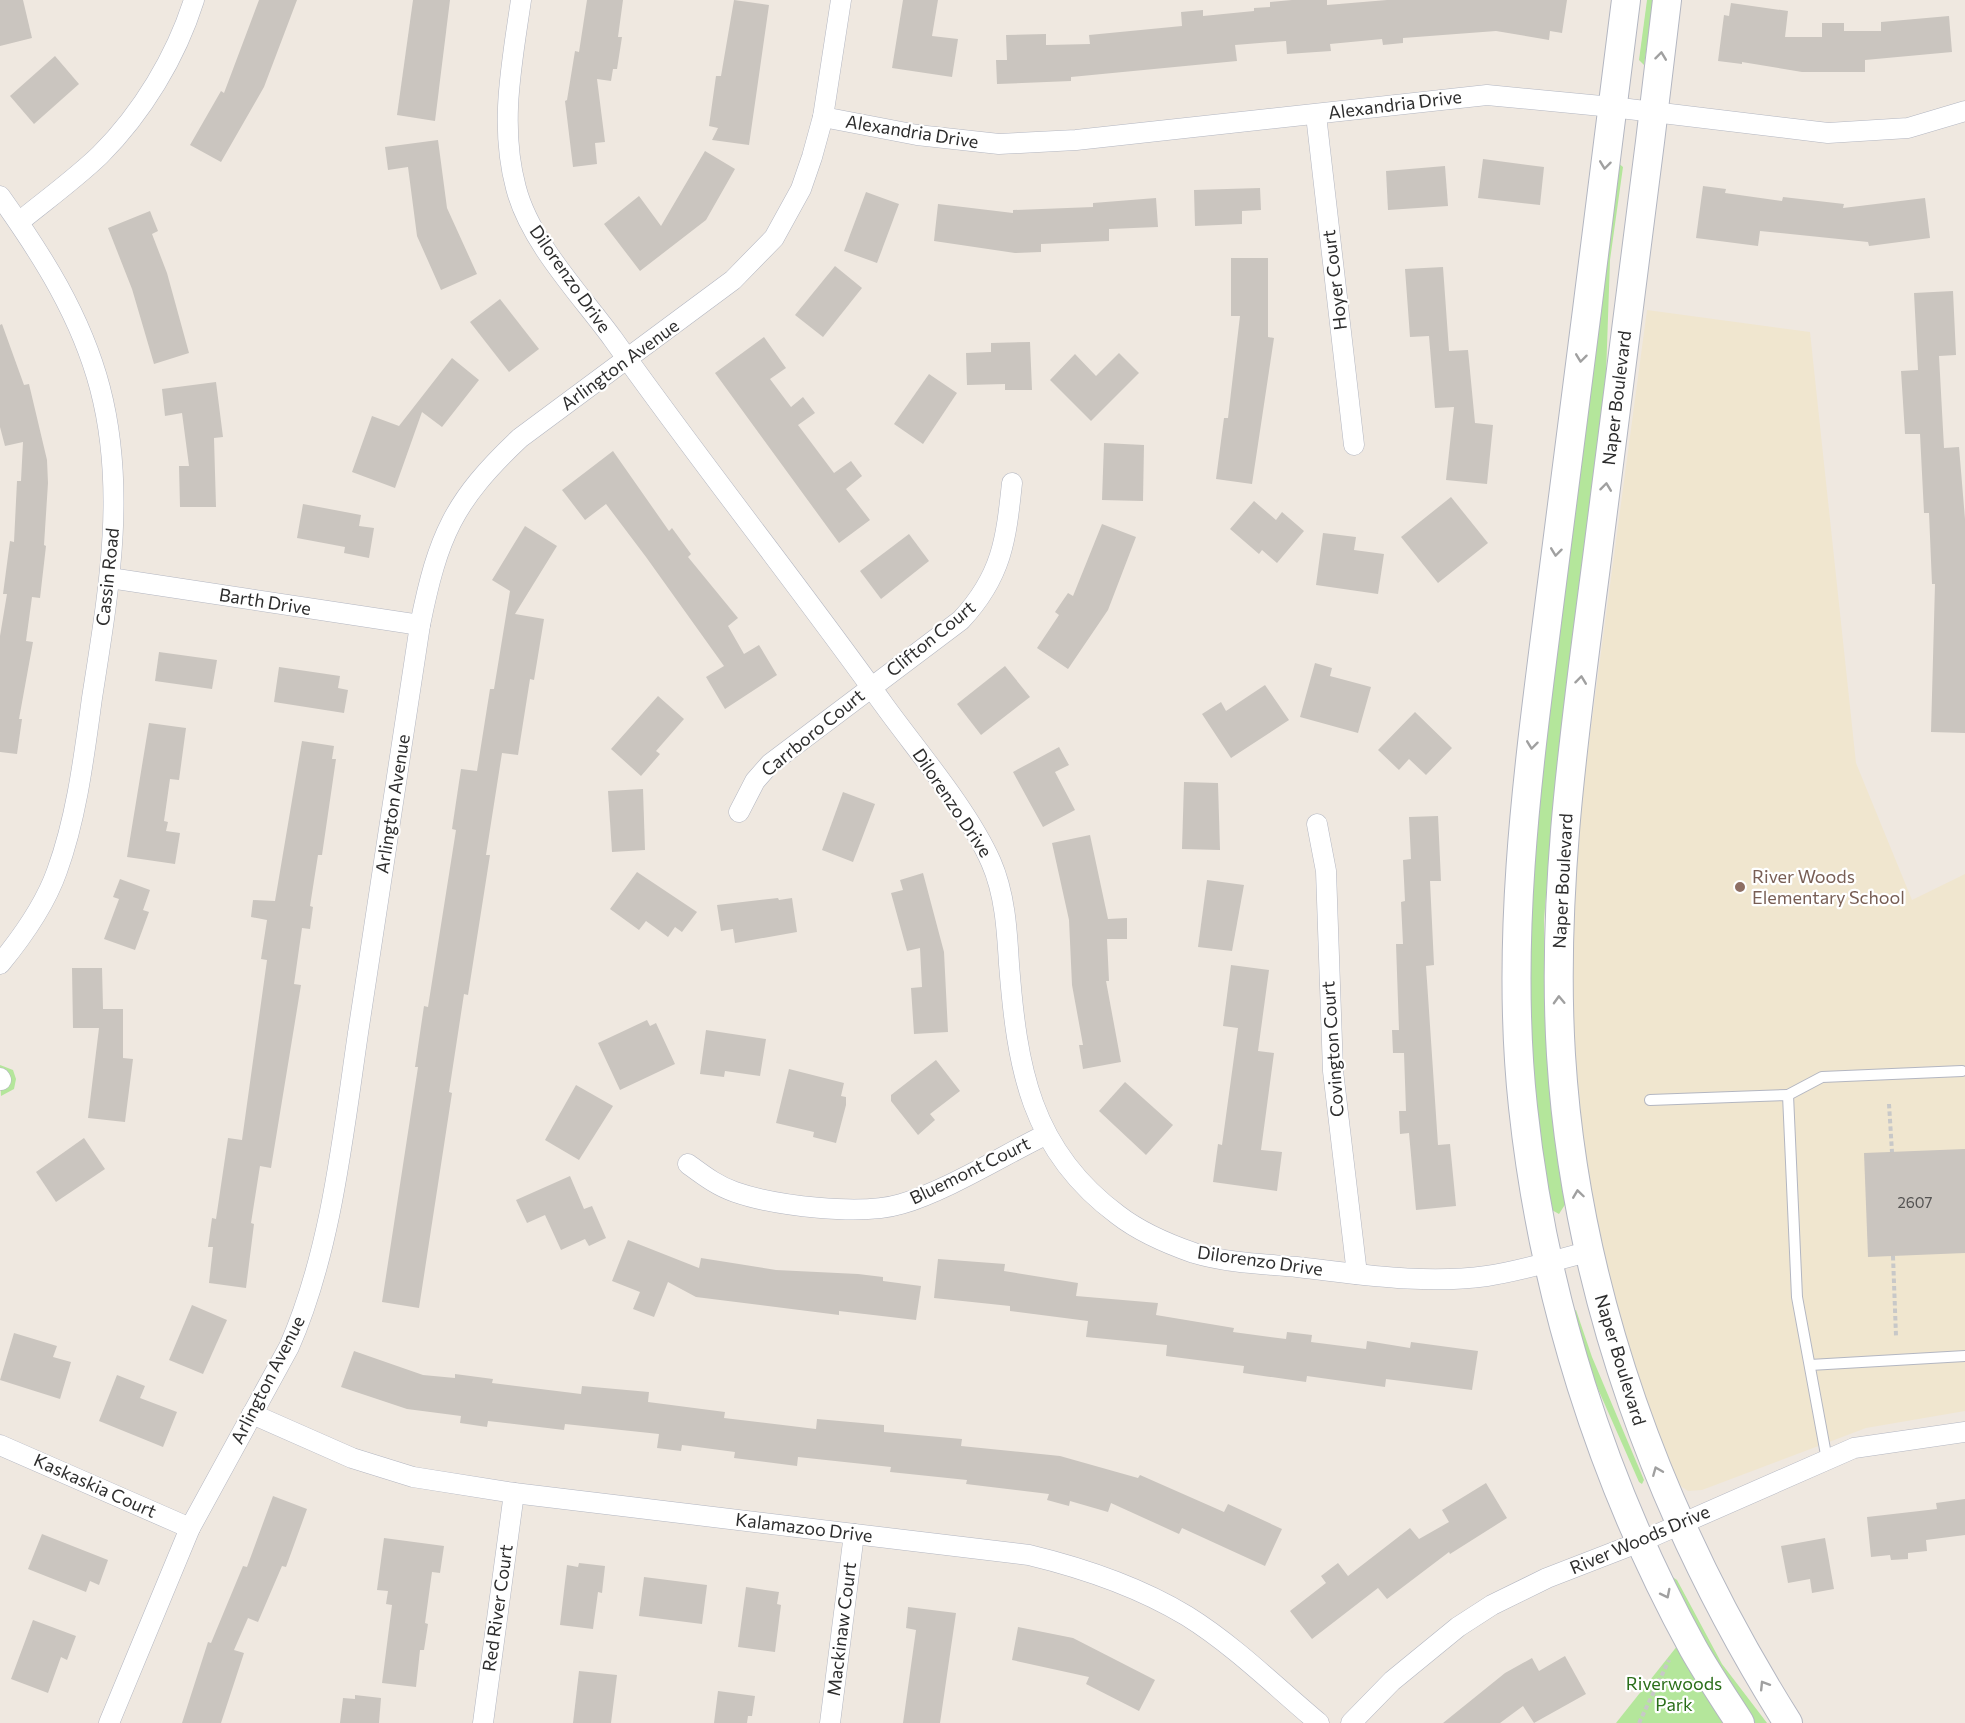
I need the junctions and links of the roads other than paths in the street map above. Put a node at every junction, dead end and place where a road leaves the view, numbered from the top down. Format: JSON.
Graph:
{"nodes":[{"id":1,"x":195,"y":0,"type":"edge"},
{"id":2,"x":521,"y":0,"type":"edge"},
{"id":3,"x":841,"y":0,"type":"edge"},
{"id":4,"x":1626,"y":0,"type":"edge"},
{"id":5,"x":1668,"y":0,"type":"edge"},
{"id":6,"x":1612,"y":107,"type":"junction"},
{"id":7,"x":1654,"y":112,"type":"junction"},
{"id":8,"x":1316,"y":115,"type":"junction"},
{"id":9,"x":823,"y":117,"type":"junction"},
{"id":10,"x":1964,"y":117,"type":"edge"},
{"id":11,"x":0,"y":196,"type":"edge"},
{"id":12,"x":19,"y":222,"type":"junction"},
{"id":13,"x":628,"y":360,"type":"junction"},
{"id":14,"x":1354,"y":445,"type":"dead end"},
{"id":15,"x":1012,"y":483,"type":"dead end"},
{"id":16,"x":110,"y":578,"type":"junction"},
{"id":17,"x":420,"y":625,"type":"junction"},
{"id":18,"x":871,"y":687,"type":"junction"},
{"id":19,"x":739,"y":812,"type":"dead end"},
{"id":20,"x":1317,"y":824,"type":"dead end"},
{"id":21,"x":0,"y":963,"type":"edge"},
{"id":22,"x":1962,"y":1071,"type":"dead end"},
{"id":23,"x":1788,"y":1095,"type":"junction"},
{"id":24,"x":1650,"y":1100,"type":"dead end"},
{"id":25,"x":1045,"y":1135,"type":"junction"},
{"id":26,"x":688,"y":1164,"type":"dead end"},
{"id":27,"x":1588,"y":1252,"type":"junction"},
{"id":28,"x":1550,"y":1261,"type":"junction"},
{"id":29,"x":1357,"y":1274,"type":"junction"},
{"id":30,"x":1965,"y":1356,"type":"edge"},
{"id":31,"x":1810,"y":1365,"type":"junction"},
{"id":32,"x":252,"y":1414,"type":"junction"},
{"id":33,"x":1965,"y":1432,"type":"edge"},
{"id":34,"x":0,"y":1445,"type":"edge"},
{"id":35,"x":1827,"y":1460,"type":"junction"},
{"id":36,"x":514,"y":1493,"type":"junction"},
{"id":37,"x":1679,"y":1525,"type":"junction"},
{"id":38,"x":190,"y":1528,"type":"junction"},
{"id":39,"x":854,"y":1534,"type":"junction"},
{"id":40,"x":1640,"y":1542,"type":"junction"},
{"id":41,"x":109,"y":1723,"type":"edge"},
{"id":42,"x":483,"y":1723,"type":"edge"},
{"id":43,"x":830,"y":1723,"type":"edge"},
{"id":44,"x":1319,"y":1723,"type":"edge"},
{"id":45,"x":1351,"y":1723,"type":"edge"},
{"id":46,"x":1740,"y":1723,"type":"edge"},
{"id":47,"x":1788,"y":1723,"type":"edge"}],
"edges":[{"from":1,"to":12,"type":"street"},
{"from":2,"to":13,"type":"street","name":"Dilorenzo Drive"},
{"from":3,"to":9,"type":"street","name":"Arlington Avenue"},
{"from":4,"to":6,"type":"main road"},
{"from":7,"to":5,"type":"main road","name":"Naper Boulevard","one_way":true},
{"from":6,"to":7,"type":"street","name":"Alexandria Drive"},
{"from":6,"to":8,"type":"street","name":"Alexandria Drive"},
{"from":6,"to":28,"type":"main road","one_way":true},
{"from":7,"to":10,"type":"street","name":"Alexandria Drive"},
{"from":27,"to":7,"type":"main road","name":"Naper Boulevard","one_way":true},
{"from":8,"to":9,"type":"street","name":"Alexandria Drive"},
{"from":8,"to":14,"type":"street","name":"Hoyer Court"},
{"from":9,"to":13,"type":"street","name":"Arlington Avenue"},
{"from":11,"to":12,"type":"street","name":"Cassin Road"},
{"from":12,"to":16,"type":"street","name":"Cassin Road"},
{"from":13,"to":17,"type":"street","name":"Arlington Avenue"},
{"from":13,"to":18,"type":"street","name":"Dilorenzo Drive"},
{"from":15,"to":18,"type":"street","name":"Clifton Court"},
{"from":16,"to":17,"type":"street","name":"Barth Drive"},
{"from":16,"to":21,"type":"street","name":"Cassin Road"},
{"from":17,"to":32,"type":"street","name":"Arlington Avenue"},
{"from":18,"to":19,"type":"street","name":"Carrboro Court"},
{"from":18,"to":25,"type":"street","name":"Dilorenzo Drive"},
{"from":20,"to":29,"type":"street","name":"Covington Court"},
{"from":22,"to":23,"type":"lane"},
{"from":23,"to":24,"type":"lane"},
{"from":23,"to":31,"type":"lane"},
{"from":25,"to":26,"type":"street","name":"Bluemont Court"},
{"from":25,"to":29,"type":"street","name":"Dilorenzo Drive"},
{"from":27,"to":28,"type":"street","name":"Dilorenzo Drive"},
{"from":37,"to":27,"type":"main road","name":"Naper Boulevard","one_way":true},
{"from":28,"to":29,"type":"street","name":"Dilorenzo Drive"},
{"from":28,"to":40,"type":"main road"},
{"from":30,"to":31,"type":"lane"},
{"from":31,"to":35,"type":"lane"},
{"from":32,"to":36,"type":"street","name":"Kalamazoo Drive"},
{"from":32,"to":38,"type":"street","name":"Arlington Avenue"},
{"from":33,"to":35,"type":"street","name":"River Woods Drive"},
{"from":34,"to":38,"type":"street","name":"Kaskaskia Court"},
{"from":35,"to":37,"type":"street","name":"River Woods Drive"},
{"from":36,"to":39,"type":"street","name":"Kalamazoo Drive"},
{"from":36,"to":42,"type":"street","name":"Red River Court"},
{"from":37,"to":40,"type":"street","name":"River Woods Drive"},
{"from":47,"to":37,"type":"main road","name":"Naper Boulevard","one_way":true},
{"from":38,"to":41,"type":"street","name":"Arlington Avenue"},
{"from":39,"to":43,"type":"street","name":"Mackinaw Court"},
{"from":39,"to":44,"type":"street","name":"Kalamazoo Drive"},
{"from":40,"to":45,"type":"street","name":"River Woods Drive"},
{"from":40,"to":46,"type":"main road","one_way":true}]}
